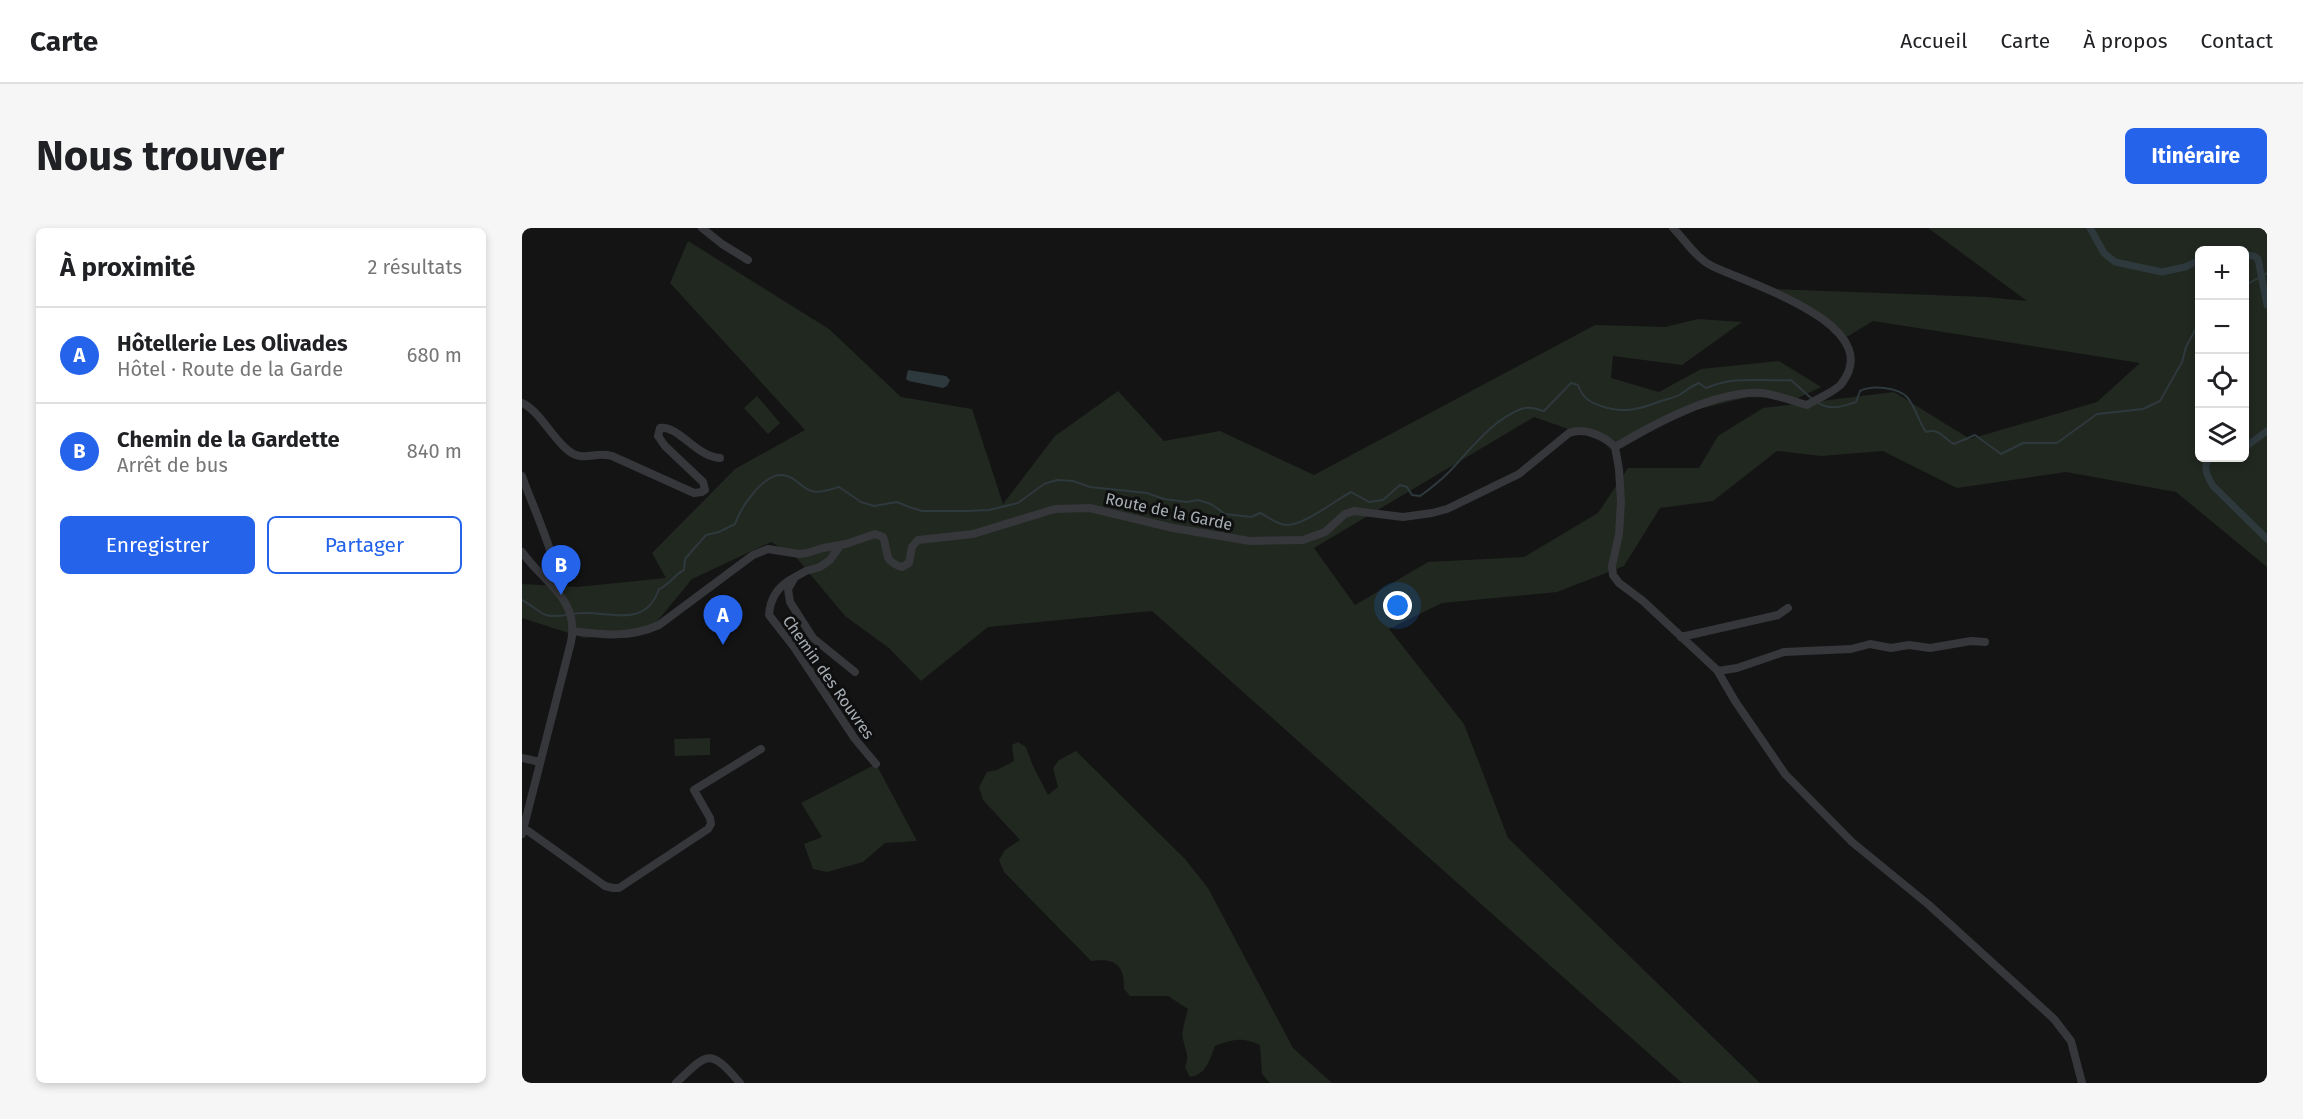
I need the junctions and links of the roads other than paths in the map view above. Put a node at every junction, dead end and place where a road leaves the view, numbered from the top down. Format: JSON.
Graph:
{"nodes":[{"id":1,"x":702,"y":228,"type":"edge"},
{"id":2,"x":1673,"y":228,"type":"edge"},
{"id":3,"x":748,"y":260,"type":"dead end"},
{"id":4,"x":522,"y":403,"type":"edge"},
{"id":5,"x":1615,"y":447,"type":"junction"},
{"id":6,"x":720,"y":458,"type":"dead end"},
{"id":7,"x":522,"y":476,"type":"edge"},
{"id":8,"x":840,"y":546,"type":"junction"},
{"id":9,"x":522,"y":552,"type":"edge"},
{"id":10,"x":795,"y":577,"type":"junction"},
{"id":11,"x":556,"y":590,"type":"junction"},
{"id":12,"x":1788,"y":608,"type":"dead end"},
{"id":13,"x":573,"y":631,"type":"junction"},
{"id":14,"x":1681,"y":637,"type":"junction"},
{"id":15,"x":1985,"y":642,"type":"dead end"},
{"id":16,"x":1718,"y":671,"type":"junction"},
{"id":17,"x":855,"y":672,"type":"dead end"},
{"id":18,"x":761,"y":748,"type":"dead end"},
{"id":19,"x":522,"y":758,"type":"edge"},
{"id":20,"x":540,"y":762,"type":"junction"},
{"id":21,"x":876,"y":764,"type":"dead end"},
{"id":22,"x":523,"y":831,"type":"edge"},
{"id":23,"x":676,"y":1083,"type":"edge"},
{"id":24,"x":740,"y":1083,"type":"edge"},
{"id":25,"x":2082,"y":1083,"type":"edge"}],
"edges":[{"from":1,"to":3,"type":"street"},
{"from":2,"to":5,"type":"street"},
{"from":4,"to":6,"type":"street"},
{"from":5,"to":8,"type":"street","name":"Route de la Garde"},
{"from":5,"to":14,"type":"street"},
{"from":7,"to":11,"type":"street"},
{"from":8,"to":10,"type":"street"},
{"from":8,"to":13,"type":"street","name":"Route de la Garde"},
{"from":9,"to":11,"type":"street"},
{"from":10,"to":17,"type":"street"},
{"from":10,"to":21,"type":"street","name":"Chemin des Rouvres"},
{"from":11,"to":13,"type":"street"},
{"from":12,"to":14,"type":"street"},
{"from":13,"to":20,"type":"street"},
{"from":14,"to":16,"type":"street"},
{"from":15,"to":16,"type":"street"},
{"from":16,"to":25,"type":"street"},
{"from":18,"to":22,"type":"street"},
{"from":19,"to":20,"type":"street"},
{"from":20,"to":22,"type":"street"},
{"from":23,"to":24,"type":"street"}]}
